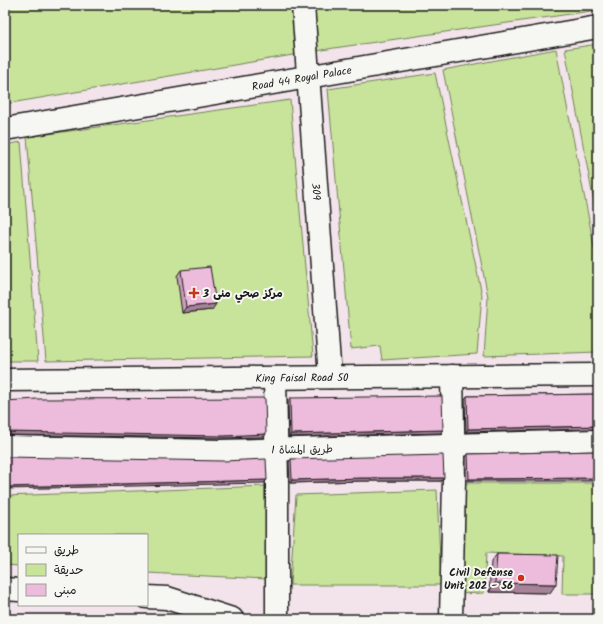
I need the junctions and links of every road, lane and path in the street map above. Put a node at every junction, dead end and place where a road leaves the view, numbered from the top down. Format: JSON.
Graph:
{"nodes":[{"id":1,"x":303,"y":5,"type":"edge"},
{"id":2,"x":598,"y":27,"type":"edge"},
{"id":3,"x":308,"y":77,"type":"junction"},
{"id":4,"x":5,"y":129,"type":"edge"},
{"id":5,"x":598,"y":375,"type":"edge"},
{"id":6,"x":452,"y":376,"type":"junction"},
{"id":7,"x":330,"y":377,"type":"junction"},
{"id":8,"x":275,"y":378,"type":"junction"},
{"id":9,"x":5,"y":380,"type":"edge"},
{"id":10,"x":598,"y":441,"type":"edge"},
{"id":11,"x":452,"y":445,"type":"junction"},
{"id":12,"x":5,"y":447,"type":"edge"},
{"id":13,"x":277,"y":449,"type":"junction"},
{"id":14,"x":5,"y":589,"type":"edge"},
{"id":15,"x":18,"y":590,"type":"edge"},
{"id":16,"x":148,"y":597,"type":"edge"},
{"id":17,"x":232,"y":619,"type":"edge"},
{"id":18,"x":277,"y":619,"type":"edge"},
{"id":19,"x":451,"y":619,"type":"edge"}],
"edges":[{"from":1,"to":3,"type":"street","name":"309"},
{"from":2,"to":3,"type":"street","name":"Road 44 Royal Palace"},
{"from":3,"to":4,"type":"street","name":"Road 44 Royal Palace"},
{"from":3,"to":7,"type":"street","name":"309"},
{"from":5,"to":6,"type":"street","name":"King Faisal Road 50"},
{"from":6,"to":7,"type":"street","name":"King Faisal Road 50"},
{"from":6,"to":11,"type":"street"},
{"from":7,"to":8,"type":"street","name":"King Faisal Road 50"},
{"from":8,"to":9,"type":"street","name":"King Faisal Road 50"},
{"from":8,"to":13,"type":"street"},
{"from":10,"to":11,"type":"street","name":"طريق المشاة 1"},
{"from":11,"to":13,"type":"street","name":"طريق المشاة 1"},
{"from":11,"to":19,"type":"street"},
{"from":12,"to":13,"type":"street","name":"طريق المشاة 1"},
{"from":13,"to":18,"type":"street"},
{"from":14,"to":15,"type":"street"},
{"from":16,"to":17,"type":"street"}]}
